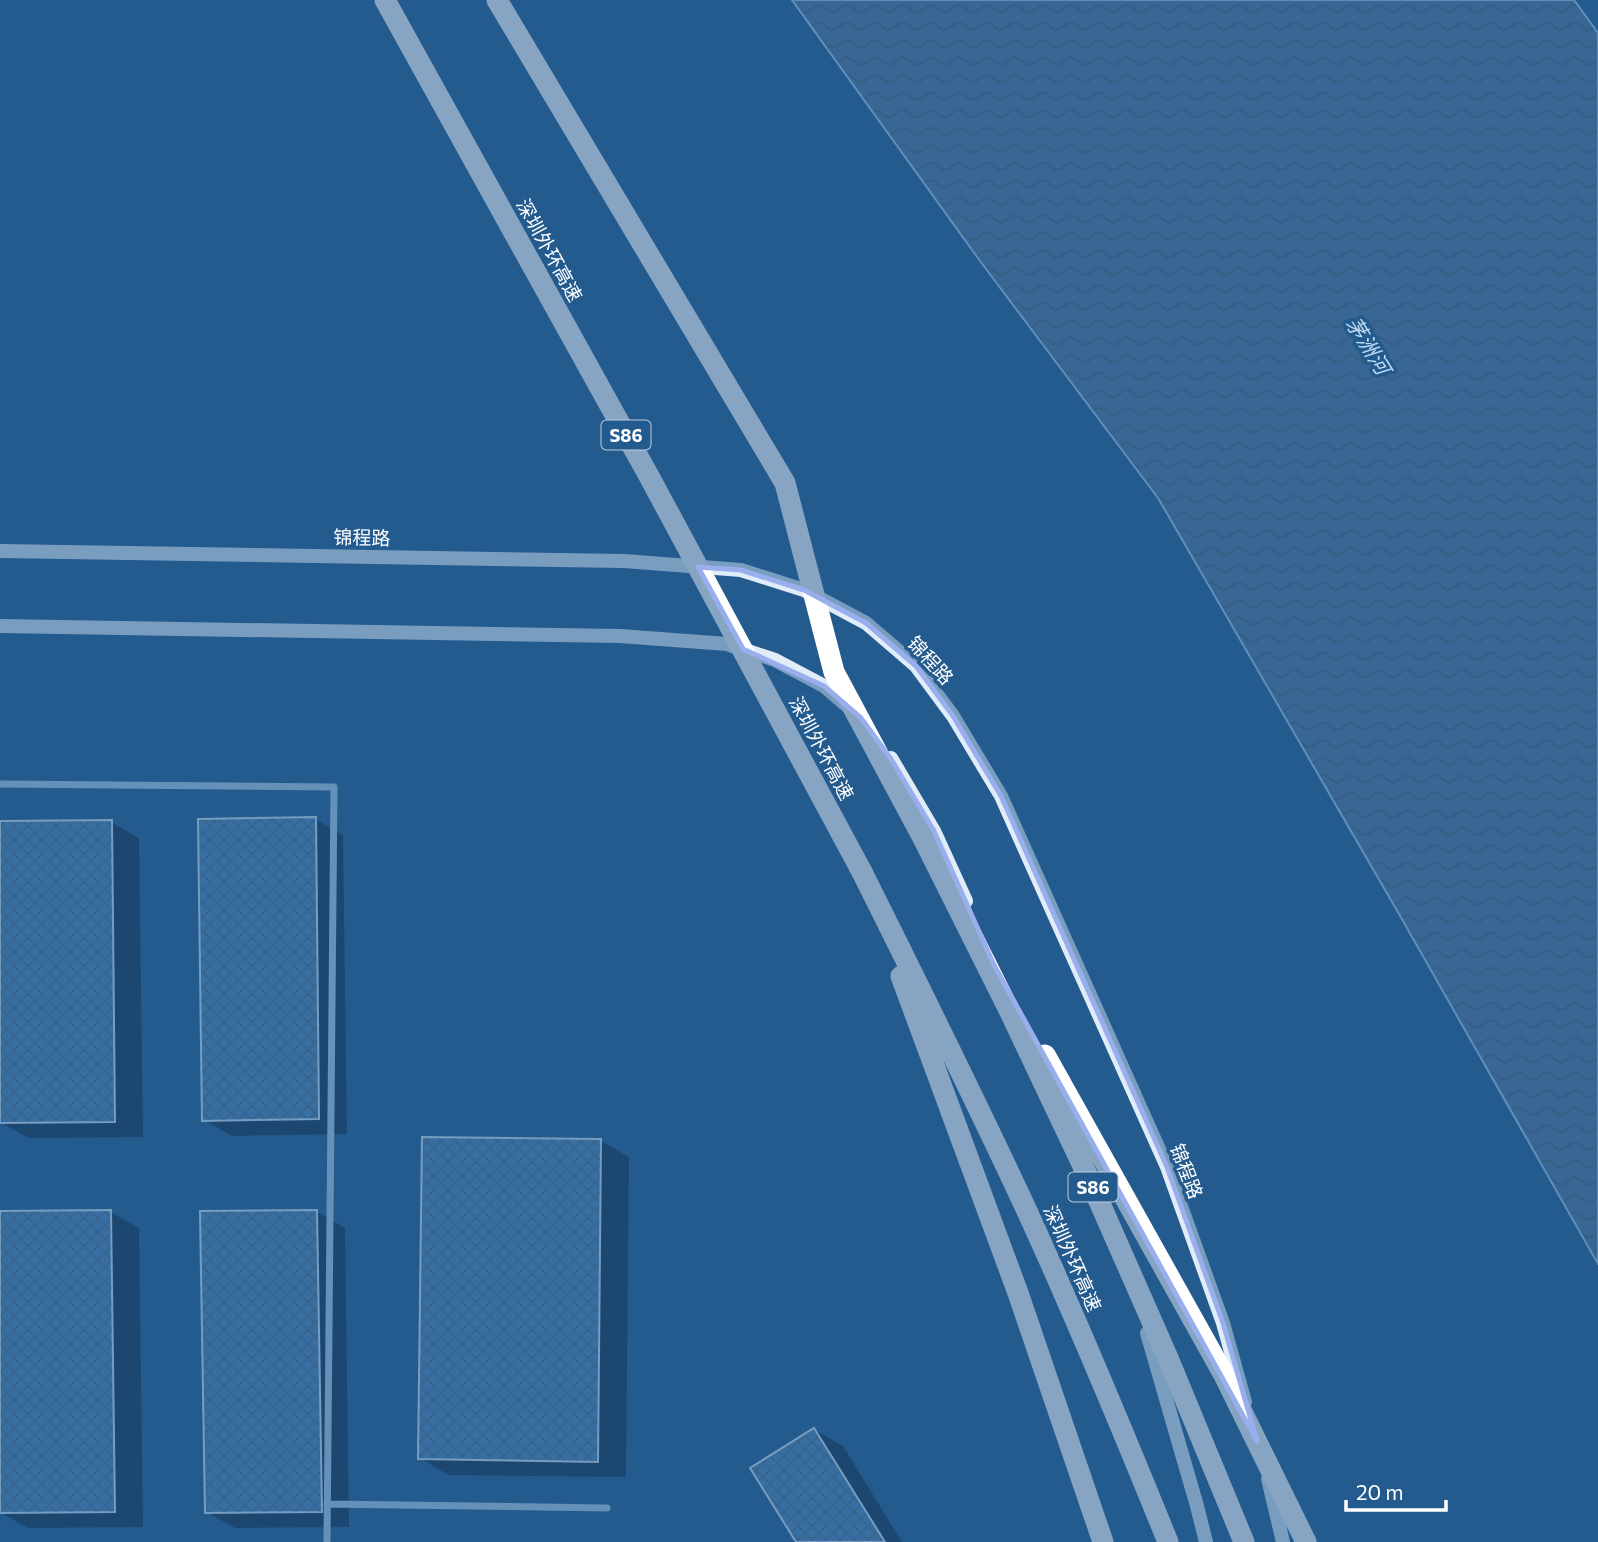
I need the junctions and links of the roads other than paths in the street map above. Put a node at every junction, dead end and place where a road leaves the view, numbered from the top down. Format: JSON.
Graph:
{"nodes":[{"id":1,"x":385,"y":0,"type":"edge"},
{"id":2,"x":497,"y":0,"type":"edge"},
{"id":3,"x":0,"y":551,"type":"edge"},
{"id":4,"x":0,"y":626,"type":"edge"},
{"id":5,"x":0,"y":784,"type":"edge"},
{"id":6,"x":924,"y":839,"type":"junction"},
{"id":7,"x":862,"y":872,"type":"junction"},
{"id":8,"x":327,"y":1504,"type":"junction"},
{"id":9,"x":607,"y":1508,"type":"dead end"},
{"id":10,"x":327,"y":1542,"type":"edge"},
{"id":11,"x":1103,"y":1542,"type":"edge"},
{"id":12,"x":1168,"y":1542,"type":"edge"},
{"id":13,"x":1206,"y":1542,"type":"edge"},
{"id":14,"x":1244,"y":1542,"type":"edge"},
{"id":15,"x":1283,"y":1542,"type":"edge"},
{"id":16,"x":1306,"y":1542,"type":"edge"}],
"edges":[{"from":1,"to":7,"type":"highway","name":"深圳外环高速","number":"S86","bridge":true},
{"from":2,"to":6,"type":"highway","number":"S86","bridge":true},
{"from":3,"to":15,"type":"main road","name":"锦程路"},
{"from":4,"to":13,"type":"main road"},
{"from":5,"to":8,"type":"street"},
{"from":6,"to":14,"type":"highway","number":"S86","bridge":true},
{"from":6,"to":16,"type":"highway","bridge":true},
{"from":7,"to":11,"type":"highway"},
{"from":7,"to":12,"type":"highway","name":"深圳外环高速","number":"S86"},
{"from":8,"to":9,"type":"street"},
{"from":8,"to":10,"type":"street"}]}
